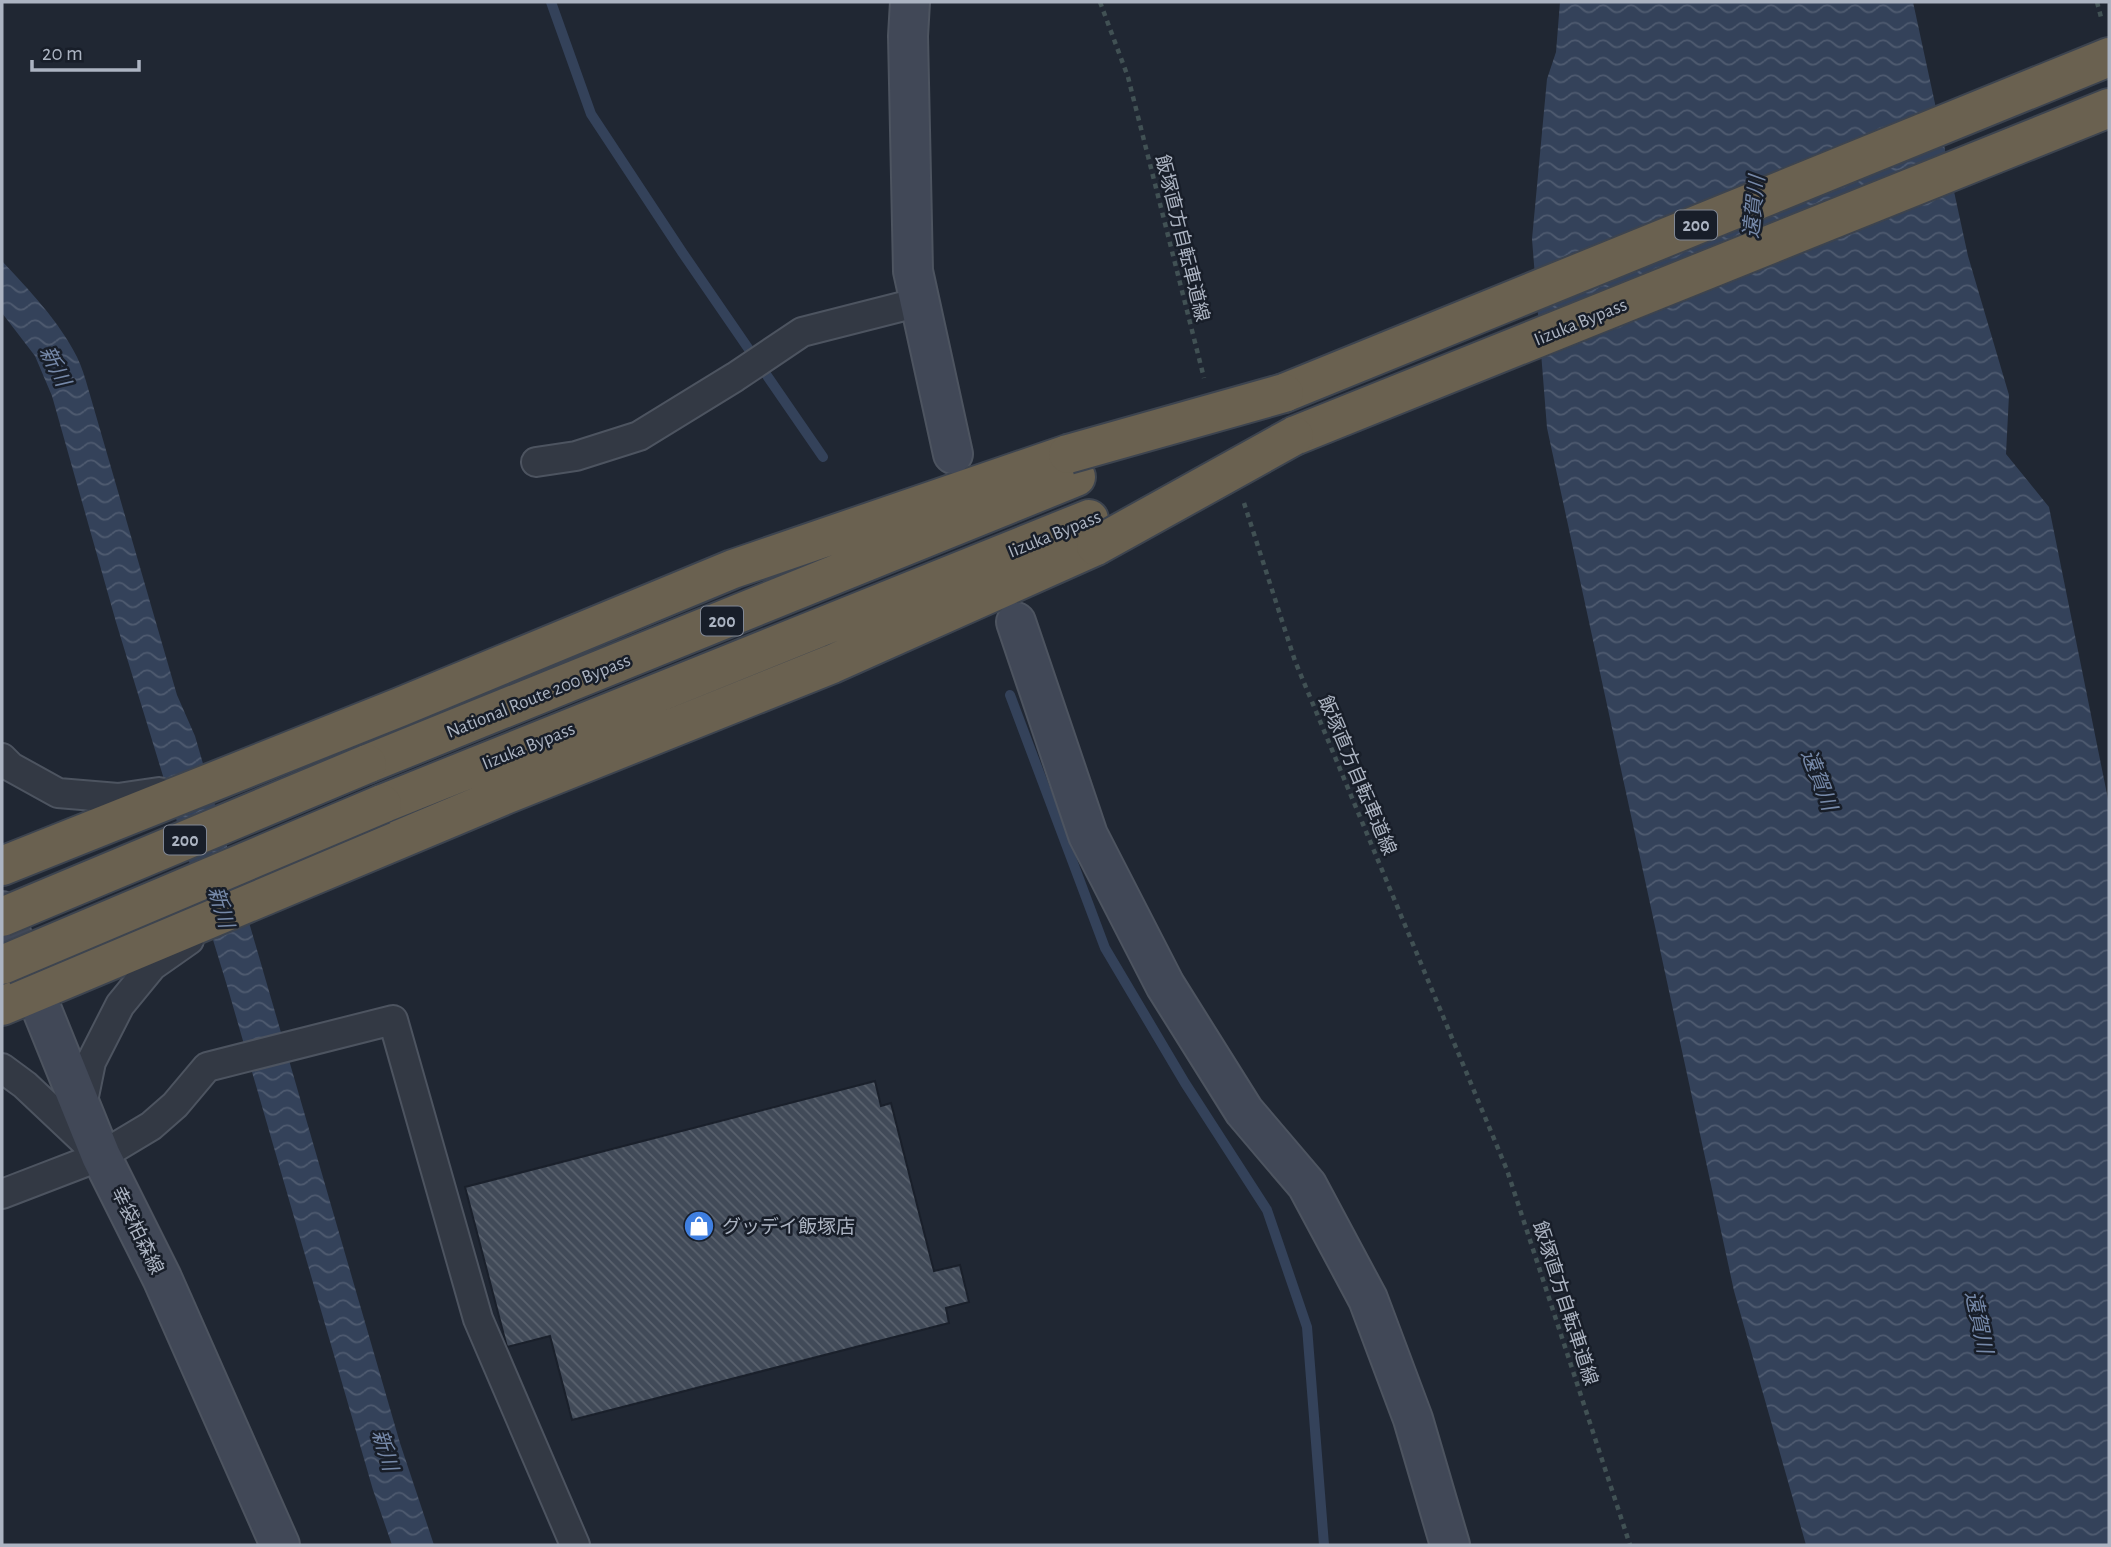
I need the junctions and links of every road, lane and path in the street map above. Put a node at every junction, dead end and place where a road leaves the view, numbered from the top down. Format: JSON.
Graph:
{"nodes":[{"id":1,"x":910,"y":2,"type":"edge"},
{"id":2,"x":1100,"y":2,"type":"edge"},
{"id":3,"x":2109,"y":57,"type":"edge"},
{"id":4,"x":2109,"y":108,"type":"edge"},
{"id":5,"x":920,"y":302,"type":"junction"},
{"id":6,"x":1208,"y":391,"type":"dead end"},
{"id":7,"x":953,"y":454,"type":"dead end"},
{"id":8,"x":536,"y":462,"type":"dead end"},
{"id":9,"x":1072,"y":466,"type":"junction"},
{"id":10,"x":1241,"y":494,"type":"dead end"},
{"id":11,"x":1092,"y":533,"type":"junction"},
{"id":12,"x":1016,"y":622,"type":"dead end"},
{"id":13,"x":2,"y":758,"type":"edge"},
{"id":14,"x":162,"y":796,"type":"junction"},
{"id":15,"x":2,"y":866,"type":"edge"},
{"id":16,"x":2,"y":914,"type":"edge"},
{"id":17,"x":220,"y":917,"type":"junction"},
{"id":18,"x":2,"y":965,"type":"edge"},
{"id":19,"x":18,"y":1000,"type":"edge"},
{"id":20,"x":2,"y":1068,"type":"edge"},
{"id":21,"x":82,"y":1106,"type":"junction"},
{"id":22,"x":101,"y":1156,"type":"junction"},
{"id":23,"x":2,"y":1194,"type":"edge"},
{"id":24,"x":280,"y":1545,"type":"edge"},
{"id":25,"x":575,"y":1545,"type":"edge"},
{"id":26,"x":1450,"y":1545,"type":"edge"},
{"id":27,"x":1630,"y":1545,"type":"edge"}],
"edges":[{"from":1,"to":5,"type":"street"},
{"from":2,"to":6,"type":"path","name":"飯塚直方自転車道線"},
{"from":3,"to":9,"type":"highway","number":"200","bridge":true},
{"from":4,"to":11,"type":"highway","name":"Iizuka Bypass","number":"200","bridge":true},
{"from":5,"to":7,"type":"street"},
{"from":5,"to":8,"type":"street"},
{"from":9,"to":14,"type":"highway"},
{"from":9,"to":16,"type":"highway","name":"National Route 200 Bypass","number":"200","bridge":true},
{"from":10,"to":27,"type":"path","name":"飯塚直方自転車道線"},
{"from":11,"to":17,"type":"highway"},
{"from":11,"to":18,"type":"highway","name":"Iizuka Bypass","number":"200","bridge":true},
{"from":12,"to":26,"type":"street"},
{"from":13,"to":14,"type":"street"},
{"from":14,"to":15,"type":"highway"},
{"from":16,"to":19,"type":"street","name":"幸袋柏森線"},
{"from":17,"to":19,"type":"highway"},
{"from":17,"to":21,"type":"street"},
{"from":19,"to":21,"type":"street","name":"幸袋柏森線"},
{"from":20,"to":22,"type":"street"},
{"from":21,"to":22,"type":"street","name":"幸袋柏森線"},
{"from":22,"to":23,"type":"street"},
{"from":22,"to":24,"type":"street","name":"幸袋柏森線"},
{"from":22,"to":25,"type":"street"}]}
